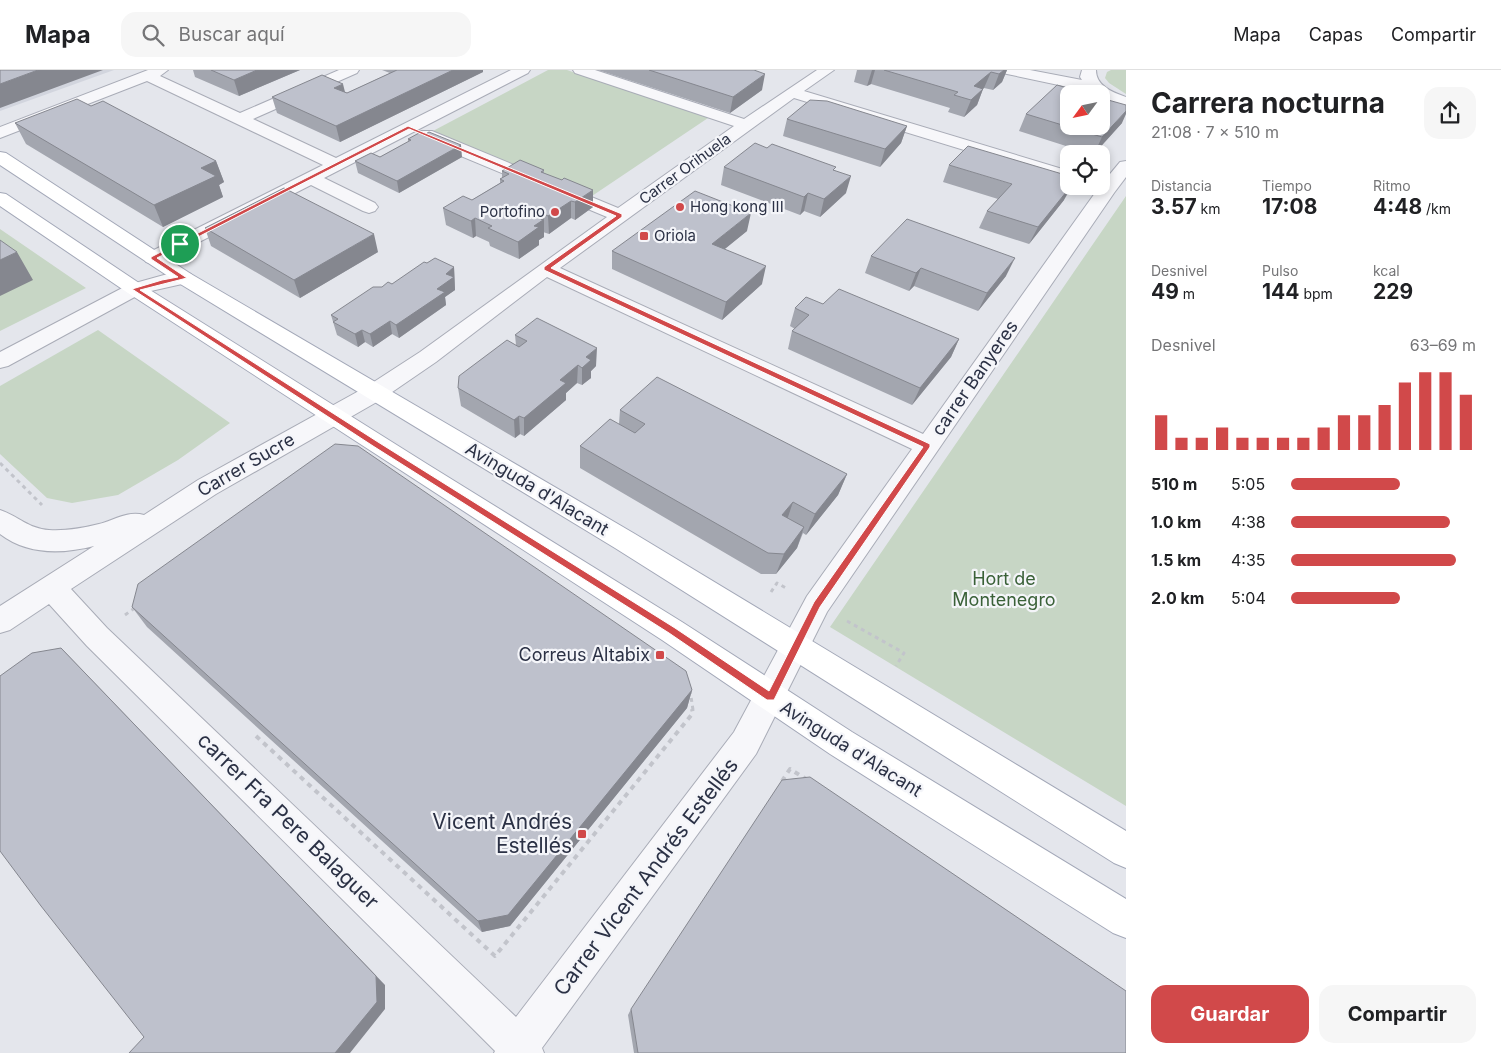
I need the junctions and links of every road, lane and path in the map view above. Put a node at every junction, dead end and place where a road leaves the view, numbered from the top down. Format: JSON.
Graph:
{"nodes":[{"id":1,"x":352,"y":70,"type":"edge"},
{"id":2,"x":523,"y":70,"type":"edge"},
{"id":3,"x":580,"y":70,"type":"edge"},
{"id":4,"x":827,"y":70,"type":"edge"},
{"id":5,"x":1007,"y":70,"type":"edge"},
{"id":6,"x":1090,"y":70,"type":"edge"},
{"id":7,"x":154,"y":73,"type":"edge"},
{"id":8,"x":1085,"y":85,"type":"edge"},
{"id":9,"x":1094,"y":85,"type":"edge"},
{"id":10,"x":792,"y":92,"type":"junction"},
{"id":11,"x":1110,"y":97,"type":"edge"},
{"id":12,"x":1126,"y":103,"type":"edge"},
{"id":13,"x":239,"y":119,"type":"junction"},
{"id":14,"x":747,"y":125,"type":"junction"},
{"id":15,"x":408,"y":127,"type":"junction"},
{"id":16,"x":0,"y":133,"type":"edge"},
{"id":17,"x":0,"y":157,"type":"edge"},
{"id":18,"x":335,"y":164,"type":"junction"},
{"id":19,"x":1126,"y":166,"type":"edge"},
{"id":20,"x":1060,"y":174,"type":"edge"},
{"id":21,"x":311,"y":178,"type":"junction"},
{"id":22,"x":1110,"y":181,"type":"edge"},
{"id":23,"x":1098,"y":195,"type":"edge"},
{"id":24,"x":0,"y":198,"type":"edge"},
{"id":25,"x":369,"y":207,"type":"dead end"},
{"id":26,"x":620,"y":216,"type":"junction"},
{"id":27,"x":153,"y":258,"type":"junction"},
{"id":28,"x":546,"y":268,"type":"junction"},
{"id":29,"x":184,"y":278,"type":"junction"},
{"id":30,"x":136,"y":289,"type":"junction"},
{"id":31,"x":0,"y":361,"type":"edge"},
{"id":32,"x":374,"y":393,"type":"junction"},
{"id":33,"x":332,"y":416,"type":"junction"},
{"id":34,"x":927,"y":446,"type":"junction"},
{"id":35,"x":0,"y":463,"type":"edge"},
{"id":36,"x":45,"y":508,"type":"dead end"},
{"id":37,"x":162,"y":516,"type":"junction"},
{"id":38,"x":0,"y":520,"type":"edge"},
{"id":39,"x":53,"y":589,"type":"junction"},
{"id":40,"x":141,"y":603,"type":"edge"},
{"id":41,"x":132,"y":621,"type":"edge"},
{"id":42,"x":847,"y":621,"type":"dead end"},
{"id":43,"x":0,"y":622,"type":"edge"},
{"id":44,"x":795,"y":647,"type":"junction"},
{"id":45,"x":894,"y":668,"type":"dead end"},
{"id":46,"x":690,"y":688,"type":"edge"},
{"id":47,"x":770,"y":698,"type":"junction"},
{"id":48,"x":255,"y":735,"type":"edge"},
{"id":49,"x":812,"y":783,"type":"edge"},
{"id":50,"x":780,"y":784,"type":"edge"},
{"id":51,"x":1126,"y":851,"type":"edge"},
{"id":52,"x":1126,"y":920,"type":"edge"},
{"id":53,"x":519,"y":1051,"type":"edge"}],
"edges":[{"from":1,"to":13,"type":"street"},
{"from":2,"to":15,"type":"street"},
{"from":3,"to":14,"type":"street"},
{"from":4,"to":10,"type":"street","name":"Carrer Orihuela"},
{"from":5,"to":8,"type":"street"},
{"from":6,"to":9,"type":"street"},
{"from":7,"to":13,"type":"street"},
{"from":7,"to":16,"type":"street"},
{"from":10,"to":14,"type":"street","name":"Carrer Orihuela"},
{"from":10,"to":20,"type":"street"},
{"from":11,"to":12,"type":"street"},
{"from":13,"to":18,"type":"street"},
{"from":14,"to":26,"type":"street","name":"Carrer Orihuela"},
{"from":15,"to":18,"type":"street"},
{"from":15,"to":26,"type":"street"},
{"from":17,"to":27,"type":"main road","name":"Avinguda d'Alacant"},
{"from":18,"to":21,"type":"street"},
{"from":19,"to":22,"type":"street","name":"carrer Banyeres"},
{"from":21,"to":25,"type":"street"},
{"from":21,"to":27,"type":"street"},
{"from":23,"to":34,"type":"street","name":"carrer Banyeres"},
{"from":24,"to":30,"type":"main road","name":"Avinguda d'Alacant"},
{"from":26,"to":28,"type":"street","name":"Carrer Orihuela"},
{"from":27,"to":29,"type":"main road","name":"Avinguda d'Alacant"},
{"from":28,"to":32,"type":"street","name":"Carrer Orihuela"},
{"from":28,"to":34,"type":"street"},
{"from":29,"to":30,"type":"street"},
{"from":29,"to":32,"type":"main road","name":"Avinguda d'Alacant"},
{"from":30,"to":31,"type":"street"},
{"from":30,"to":33,"type":"main road","name":"Avinguda d'Alacant"},
{"from":32,"to":33,"type":"street","name":"Carrer Sucre"},
{"from":32,"to":44,"type":"main road","name":"Avinguda d'Alacant"},
{"from":33,"to":37,"type":"street","name":"Carrer Sucre"},
{"from":33,"to":47,"type":"main road","name":"Avinguda d'Alacant"},
{"from":34,"to":44,"type":"street","name":"carrer Banyeres"},
{"from":35,"to":36,"type":"path"},
{"from":37,"to":38,"type":"street","name":"Carrer Sucre"},
{"from":37,"to":39,"type":"street","name":"Carrer Sucre"},
{"from":39,"to":43,"type":"street","name":"Carrer Sucre"},
{"from":39,"to":53,"type":"street","name":"carrer Fra Pere Balaguer"},
{"from":40,"to":41,"type":"path"},
{"from":42,"to":45,"type":"path"},
{"from":44,"to":47,"type":"street","name":"carrer Banyeres"},
{"from":44,"to":51,"type":"main road","name":"Avinguda d'Alacant"},
{"from":46,"to":48,"type":"path"},
{"from":47,"to":52,"type":"main road","name":"Avinguda d'Alacant"},
{"from":47,"to":53,"type":"street","name":"Carrer Vicent Andrés Estellés"},
{"from":49,"to":50,"type":"path"}]}
